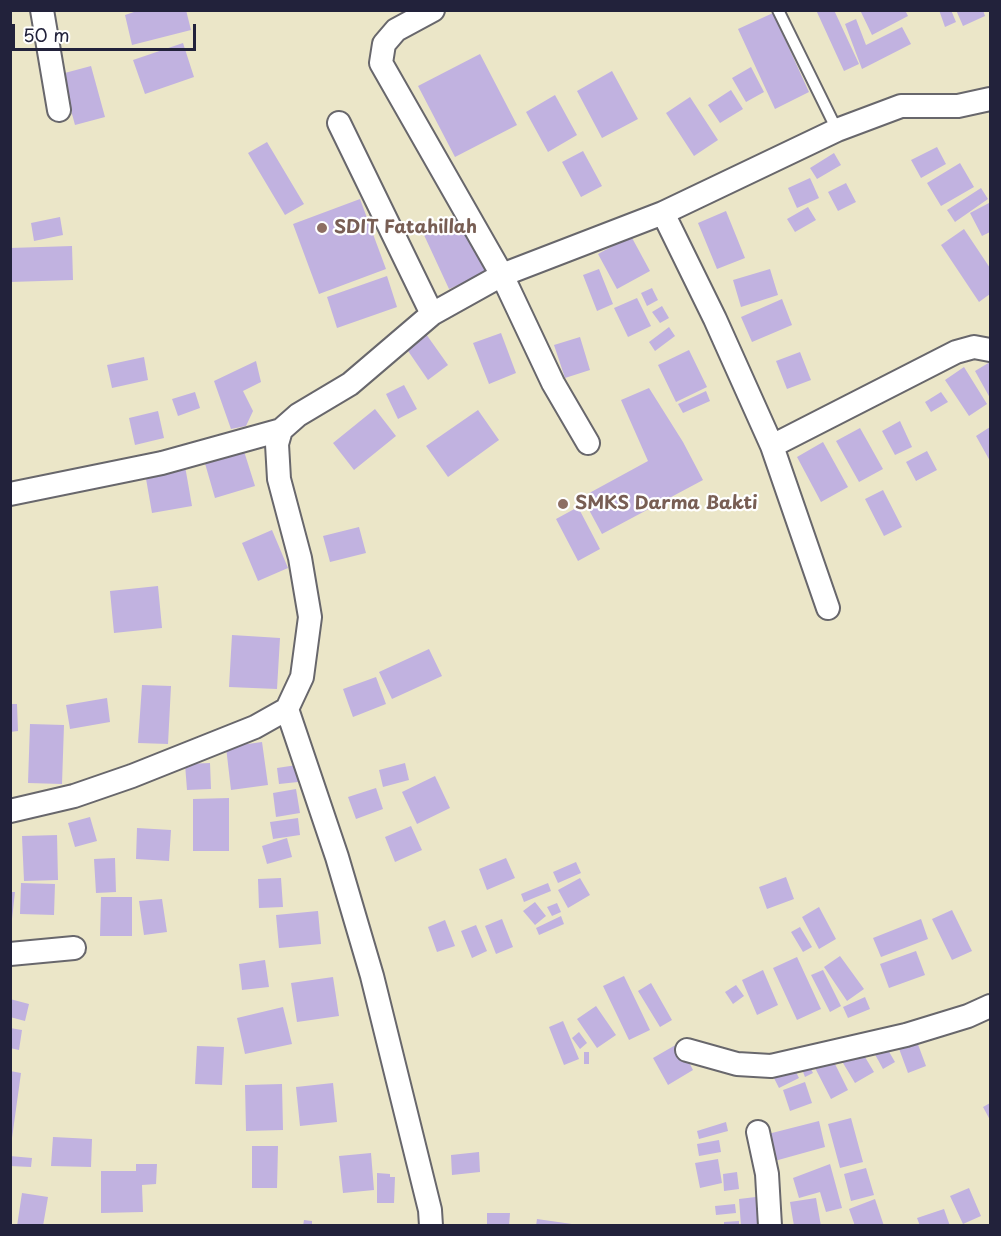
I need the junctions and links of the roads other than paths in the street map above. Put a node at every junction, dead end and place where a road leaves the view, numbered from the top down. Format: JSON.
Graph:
{"nodes":[{"id":1,"x":42,"y":10,"type":"edge"},
{"id":2,"x":433,"y":10,"type":"edge"},
{"id":3,"x":778,"y":10,"type":"edge"},
{"id":4,"x":990,"y":99,"type":"edge"},
{"id":5,"x":59,"y":110,"type":"dead end"},
{"id":6,"x":339,"y":123,"type":"dead end"},
{"id":7,"x":837,"y":130,"type":"junction"},
{"id":8,"x":663,"y":213,"type":"junction"},
{"id":9,"x":502,"y":276,"type":"junction"},
{"id":10,"x":432,"y":314,"type":"junction"},
{"id":11,"x":990,"y":350,"type":"edge"},
{"id":12,"x":281,"y":430,"type":"junction"},
{"id":13,"x":588,"y":443,"type":"dead end"},
{"id":14,"x":772,"y":446,"type":"junction"},
{"id":15,"x":10,"y":495,"type":"edge"},
{"id":16,"x":828,"y":608,"type":"dead end"},
{"id":17,"x":287,"y":709,"type":"junction"},
{"id":18,"x":10,"y":811,"type":"edge"},
{"id":19,"x":74,"y":948,"type":"dead end"},
{"id":20,"x":10,"y":954,"type":"edge"},
{"id":21,"x":990,"y":1006,"type":"edge"},
{"id":22,"x":687,"y":1050,"type":"dead end"},
{"id":23,"x":758,"y":1132,"type":"dead end"},
{"id":24,"x":431,"y":1226,"type":"edge"},
{"id":25,"x":770,"y":1226,"type":"edge"}],
"edges":[{"from":1,"to":5,"type":"street"},
{"from":2,"to":9,"type":"street"},
{"from":3,"to":7,"type":"lane"},
{"from":4,"to":7,"type":"street"},
{"from":6,"to":10,"type":"street"},
{"from":7,"to":8,"type":"street"},
{"from":8,"to":9,"type":"street"},
{"from":8,"to":14,"type":"street"},
{"from":9,"to":10,"type":"street"},
{"from":9,"to":13,"type":"street"},
{"from":10,"to":12,"type":"street"},
{"from":11,"to":14,"type":"street"},
{"from":12,"to":15,"type":"street"},
{"from":12,"to":17,"type":"street"},
{"from":14,"to":16,"type":"street"},
{"from":17,"to":18,"type":"street"},
{"from":17,"to":24,"type":"street"},
{"from":19,"to":20,"type":"street"},
{"from":21,"to":22,"type":"street"},
{"from":23,"to":25,"type":"street"}]}
